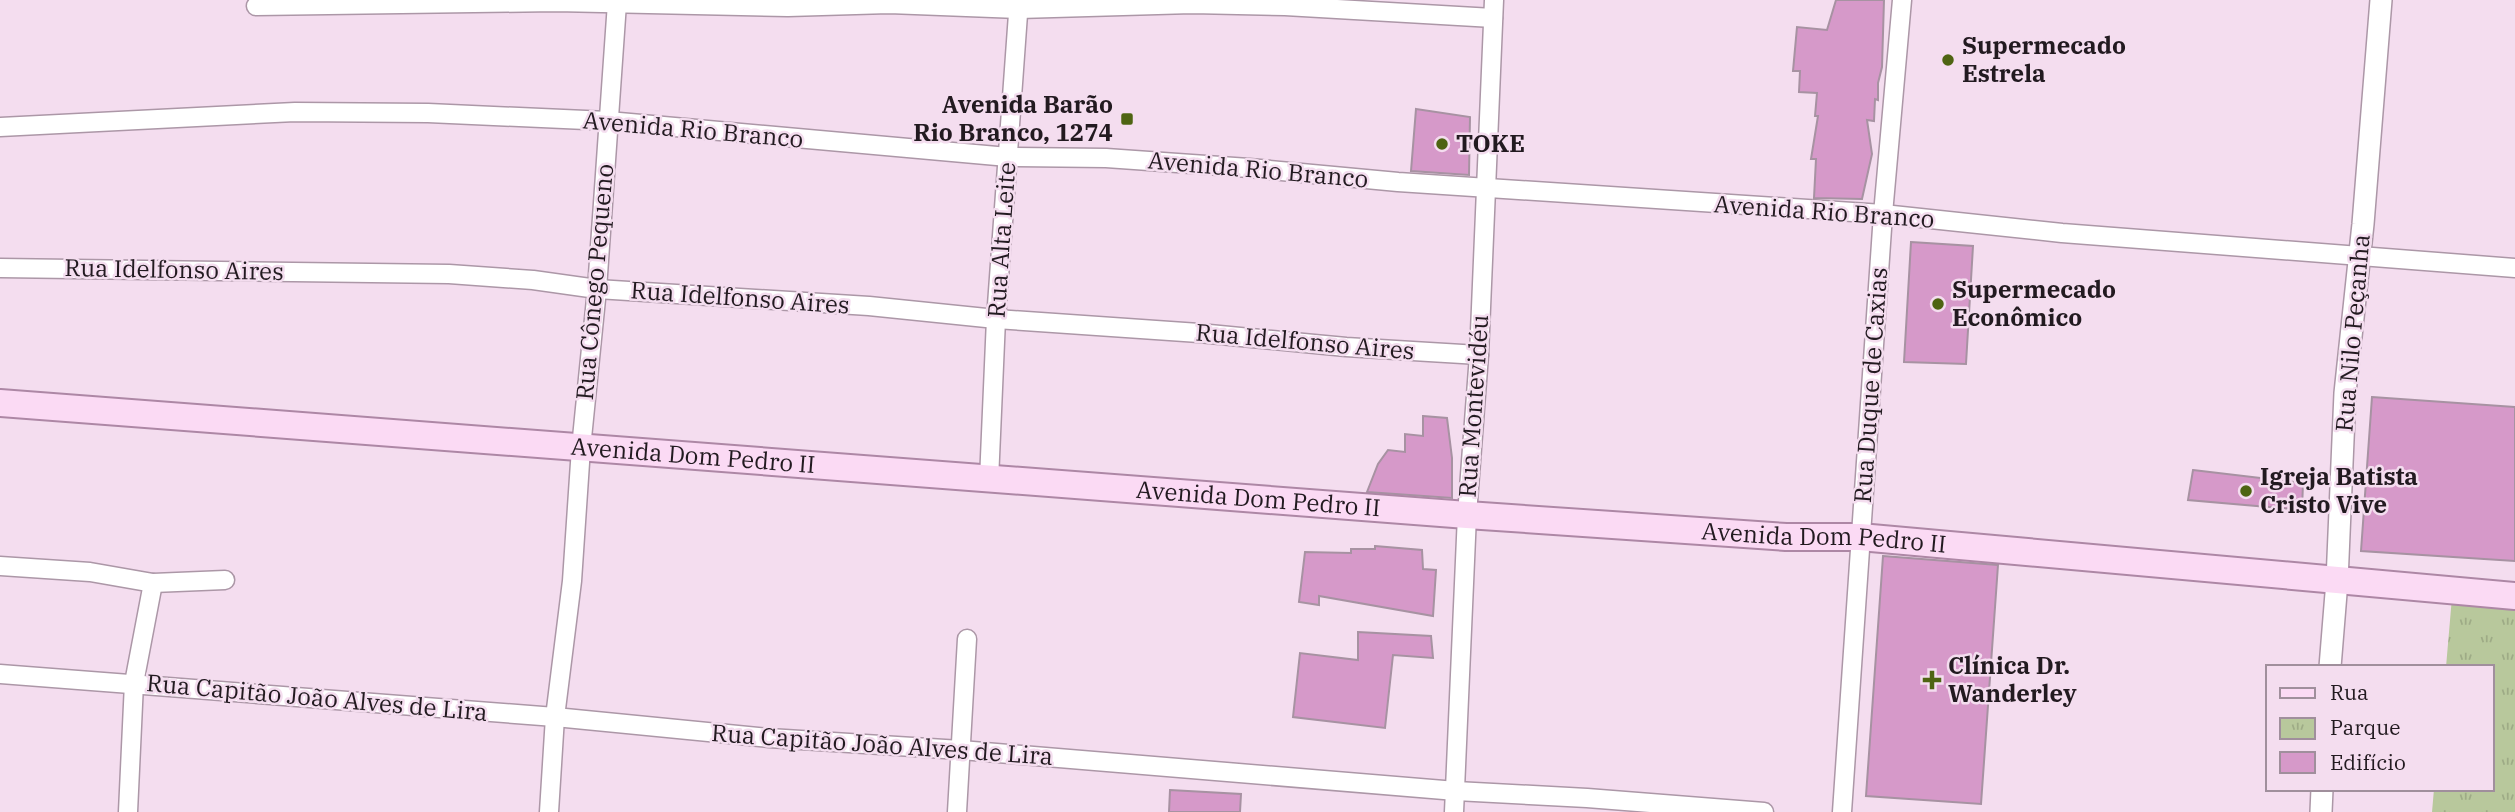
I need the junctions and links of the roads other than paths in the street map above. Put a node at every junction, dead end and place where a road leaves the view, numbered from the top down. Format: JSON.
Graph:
{"nodes":[{"id":1,"x":1494,"y":0,"type":"edge"},
{"id":2,"x":1902,"y":0,"type":"edge"},
{"id":3,"x":2381,"y":0,"type":"edge"},
{"id":4,"x":617,"y":3,"type":"junction"},
{"id":5,"x":1019,"y":4,"type":"edge"},
{"id":6,"x":256,"y":6,"type":"dead end"},
{"id":7,"x":1493,"y":18,"type":"junction"},
{"id":8,"x":608,"y":121,"type":"junction"},
{"id":9,"x":0,"y":127,"type":"edge"},
{"id":10,"x":1008,"y":157,"type":"junction"},
{"id":11,"x":1487,"y":188,"type":"junction"},
{"id":12,"x":1882,"y":214,"type":"junction"},
{"id":13,"x":2359,"y":258,"type":"junction"},
{"id":14,"x":0,"y":268,"type":"edge"},
{"id":15,"x":2515,"y":268,"type":"edge"},
{"id":16,"x":597,"y":289,"type":"junction"},
{"id":17,"x":996,"y":319,"type":"junction"},
{"id":18,"x":1479,"y":355,"type":"junction"},
{"id":19,"x":0,"y":403,"type":"edge"},
{"id":20,"x":581,"y":448,"type":"junction"},
{"id":21,"x":989,"y":480,"type":"junction"},
{"id":22,"x":1467,"y":516,"type":"junction"},
{"id":23,"x":1860,"y":537,"type":"junction"},
{"id":24,"x":0,"y":566,"type":"edge"},
{"id":25,"x":225,"y":580,"type":"dead end"},
{"id":26,"x":2337,"y":581,"type":"junction"},
{"id":27,"x":153,"y":583,"type":"junction"},
{"id":28,"x":2515,"y":596,"type":"edge"},
{"id":29,"x":967,"y":639,"type":"dead end"},
{"id":30,"x":2330,"y":665,"type":"edge"},
{"id":31,"x":0,"y":674,"type":"edge"},
{"id":32,"x":134,"y":683,"type":"junction"},
{"id":33,"x":555,"y":717,"type":"junction"},
{"id":34,"x":961,"y":750,"type":"junction"},
{"id":35,"x":1456,"y":791,"type":"junction"},
{"id":36,"x":2322,"y":791,"type":"edge"},
{"id":37,"x":128,"y":812,"type":"edge"},
{"id":38,"x":549,"y":812,"type":"edge"},
{"id":39,"x":957,"y":812,"type":"edge"},
{"id":40,"x":1454,"y":812,"type":"edge"},
{"id":41,"x":1764,"y":812,"type":"edge"},
{"id":42,"x":1842,"y":812,"type":"edge"},
{"id":43,"x":2321,"y":812,"type":"edge"}],
"edges":[{"from":1,"to":7,"type":"street","name":"Rua Montevidéu"},
{"from":2,"to":12,"type":"street","name":"Rua Duque de Caxias"},
{"from":3,"to":13,"type":"street","name":"Rua Nilo Peçanha"},
{"from":4,"to":5,"type":"street"},
{"from":4,"to":6,"type":"street"},
{"from":4,"to":8,"type":"street","name":"Rua Cônego Pequeno"},
{"from":5,"to":7,"type":"street"},
{"from":5,"to":10,"type":"street","name":"Rua Alta Leite"},
{"from":7,"to":11,"type":"street","name":"Rua Montevidéu"},
{"from":8,"to":9,"type":"street","name":"Avenida Rio Branco"},
{"from":8,"to":10,"type":"street","name":"Avenida Rio Branco"},
{"from":8,"to":16,"type":"street","name":"Rua Cônego Pequeno"},
{"from":10,"to":11,"type":"street","name":"Avenida Rio Branco"},
{"from":10,"to":17,"type":"street","name":"Rua Alta Leite"},
{"from":11,"to":12,"type":"street","name":"Avenida Rio Branco"},
{"from":11,"to":18,"type":"street","name":"Rua Montevidéu"},
{"from":12,"to":13,"type":"street","name":"Avenida Rio Branco"},
{"from":12,"to":23,"type":"street","name":"Rua Duque de Caxias"},
{"from":13,"to":15,"type":"street","name":"Avenida Rio Branco"},
{"from":13,"to":26,"type":"street","name":"Rua Nilo Peçanha"},
{"from":14,"to":16,"type":"street","name":"Rua Idelfonso Aires"},
{"from":16,"to":17,"type":"street","name":"Rua Idelfonso Aires"},
{"from":16,"to":20,"type":"street","name":"Rua Cônego Pequeno"},
{"from":17,"to":18,"type":"street","name":"Rua Idelfonso Aires"},
{"from":17,"to":21,"type":"street","name":"Rua Alta Leite"},
{"from":18,"to":22,"type":"street","name":"Rua Montevidéu"},
{"from":19,"to":20,"type":"main road","name":"Avenida Dom Pedro II"},
{"from":20,"to":21,"type":"main road","name":"Avenida Dom Pedro II"},
{"from":20,"to":33,"type":"street","name":"Rua Cônego Pequeno"},
{"from":21,"to":22,"type":"main road","name":"Avenida Dom Pedro II"},
{"from":22,"to":23,"type":"main road","name":"Avenida Dom Pedro II"},
{"from":22,"to":35,"type":"street","name":"Rua Montevidéu"},
{"from":23,"to":26,"type":"main road","name":"Avenida Dom Pedro II"},
{"from":23,"to":42,"type":"street","name":"Rua Duque de Caxias"},
{"from":24,"to":27,"type":"street"},
{"from":25,"to":27,"type":"street"},
{"from":26,"to":28,"type":"main road","name":"Avenida Dom Pedro II"},
{"from":26,"to":30,"type":"street","name":"Rua Nilo Peçanha"},
{"from":27,"to":32,"type":"street"},
{"from":29,"to":34,"type":"street"},
{"from":31,"to":32,"type":"street","name":"Rua Capitão João Alves de Lira"},
{"from":32,"to":33,"type":"street","name":"Rua Capitão João Alves de Lira"},
{"from":32,"to":37,"type":"street"},
{"from":33,"to":34,"type":"street","name":"Rua Capitão João Alves de Lira"},
{"from":33,"to":38,"type":"street","name":"Rua Cônego Pequeno"},
{"from":34,"to":35,"type":"street","name":"Rua Capitão João Alves de Lira"},
{"from":34,"to":39,"type":"street"},
{"from":35,"to":40,"type":"street","name":"Rua Montevidéu"},
{"from":35,"to":41,"type":"street","name":"Rua Capitão João Alves de Lira"},
{"from":36,"to":43,"type":"street"}]}
